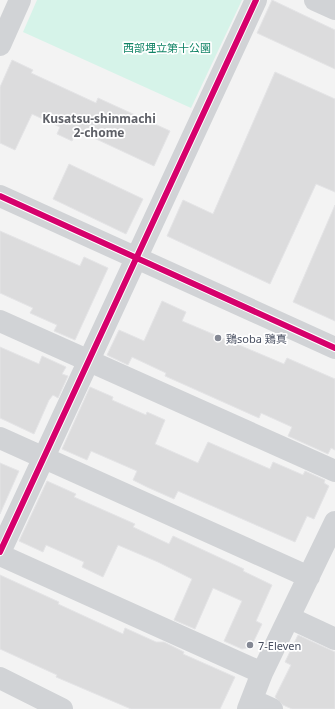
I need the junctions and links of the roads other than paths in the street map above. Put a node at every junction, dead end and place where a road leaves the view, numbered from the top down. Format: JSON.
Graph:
{"nodes":[{"id":1,"x":20,"y":0,"type":"edge"},
{"id":2,"x":256,"y":0,"type":"edge"},
{"id":3,"x":315,"y":0,"type":"edge"},
{"id":4,"x":335,"y":9,"type":"edge"},
{"id":5,"x":0,"y":45,"type":"edge"},
{"id":6,"x":0,"y":196,"type":"edge"},
{"id":7,"x":137,"y":257,"type":"junction"},
{"id":8,"x":0,"y":321,"type":"edge"},
{"id":9,"x":335,"y":348,"type":"edge"},
{"id":10,"x":87,"y":360,"type":"junction"},
{"id":11,"x":0,"y":438,"type":"edge"},
{"id":12,"x":43,"y":458,"type":"junction"},
{"id":13,"x":335,"y":471,"type":"edge"},
{"id":14,"x":335,"y":522,"type":"edge"},
{"id":15,"x":0,"y":553,"type":"edge"},
{"id":16,"x":309,"y":577,"type":"junction"},
{"id":17,"x":290,"y":618,"type":"junction"},
{"id":18,"x":335,"y":639,"type":"edge"},
{"id":19,"x":262,"y":673,"type":"junction"},
{"id":20,"x":0,"y":678,"type":"edge"},
{"id":21,"x":250,"y":704,"type":"edge"},
{"id":22,"x":62,"y":709,"type":"edge"},
{"id":23,"x":272,"y":709,"type":"edge"}],
"edges":[{"from":1,"to":5,"type":"street"},
{"from":2,"to":7,"type":"street"},
{"from":3,"to":4,"type":"street"},
{"from":6,"to":7,"type":"street"},
{"from":7,"to":9,"type":"street"},
{"from":7,"to":10,"type":"street"},
{"from":8,"to":10,"type":"street"},
{"from":10,"to":12,"type":"street"},
{"from":10,"to":13,"type":"street"},
{"from":11,"to":12,"type":"street"},
{"from":12,"to":15,"type":"street"},
{"from":12,"to":16,"type":"street"},
{"from":14,"to":16,"type":"street"},
{"from":15,"to":19,"type":"street"},
{"from":16,"to":17,"type":"street"},
{"from":17,"to":18,"type":"street"},
{"from":17,"to":19,"type":"street"},
{"from":19,"to":21,"type":"street"},
{"from":20,"to":22,"type":"street"},
{"from":21,"to":23,"type":"street"}]}
